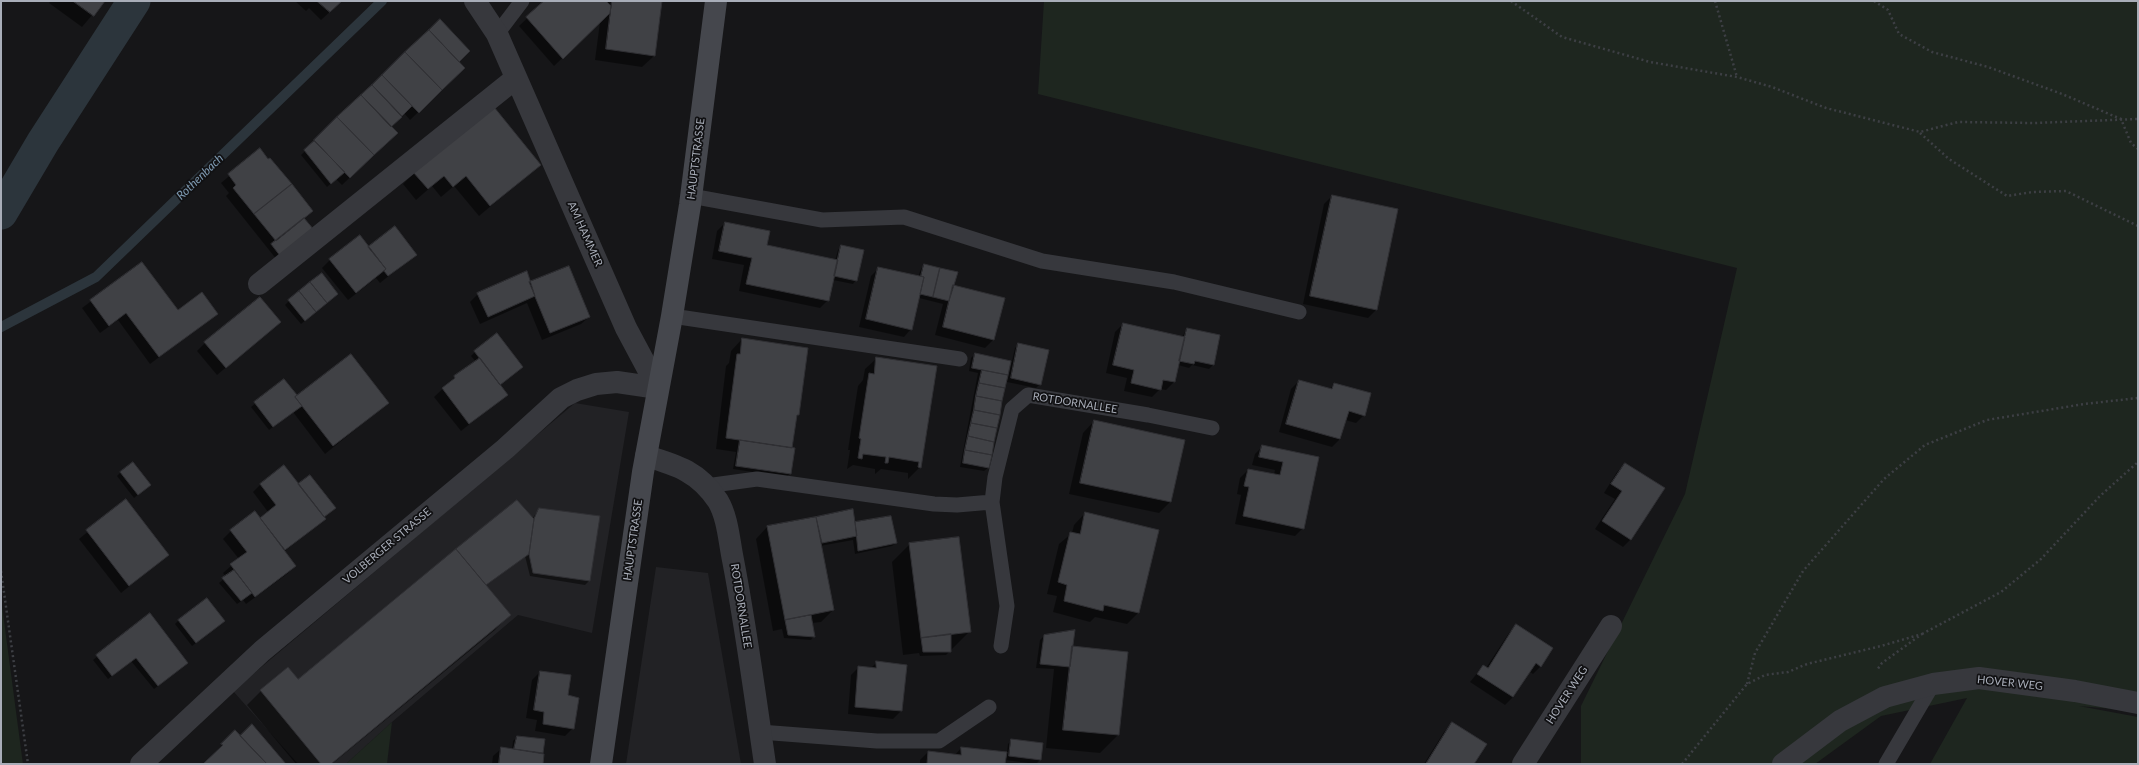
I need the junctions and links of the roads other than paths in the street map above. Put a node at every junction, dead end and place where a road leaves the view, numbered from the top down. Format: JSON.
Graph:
{"nodes":[{"id":1,"x":475,"y":1,"type":"edge"},
{"id":2,"x":522,"y":1,"type":"edge"},
{"id":3,"x":716,"y":1,"type":"edge"},
{"id":4,"x":497,"y":34,"type":"junction"},
{"id":5,"x":516,"y":78,"type":"junction"},
{"id":6,"x":691,"y":196,"type":"junction"},
{"id":7,"x":259,"y":284,"type":"dead end"},
{"id":8,"x":1299,"y":312,"type":"dead end"},
{"id":9,"x":672,"y":316,"type":"junction"},
{"id":10,"x":960,"y":360,"type":"dead end"},
{"id":11,"x":658,"y":388,"type":"junction"},
{"id":12,"x":1212,"y":428,"type":"dead end"},
{"id":13,"x":646,"y":456,"type":"junction"},
{"id":14,"x":706,"y":486,"type":"junction"},
{"id":15,"x":992,"y":502,"type":"junction"},
{"id":16,"x":1611,"y":626,"type":"dead end"},
{"id":17,"x":1001,"y":646,"type":"dead end"},
{"id":18,"x":1933,"y":684,"type":"junction"},
{"id":19,"x":2138,"y":703,"type":"edge"},
{"id":20,"x":988,"y":707,"type":"dead end"},
{"id":21,"x":760,"y":732,"type":"junction"},
{"id":22,"x":141,"y":764,"type":"edge"},
{"id":23,"x":601,"y":764,"type":"edge"},
{"id":24,"x":765,"y":764,"type":"edge"},
{"id":25,"x":1523,"y":764,"type":"edge"},
{"id":26,"x":1783,"y":764,"type":"edge"},
{"id":27,"x":1886,"y":764,"type":"edge"}],
"edges":[{"from":1,"to":4,"type":"street","name":"AM HAMMER"},
{"from":2,"to":4,"type":"lane"},
{"from":3,"to":6,"type":"main road","name":"HAUPTSTRASSE"},
{"from":4,"to":5,"type":"street","name":"AM HAMMER"},
{"from":5,"to":7,"type":"street"},
{"from":5,"to":11,"type":"street","name":"AM HAMMER"},
{"from":6,"to":8,"type":"lane"},
{"from":6,"to":9,"type":"main road","name":"HAUPTSTRASSE"},
{"from":9,"to":10,"type":"lane"},
{"from":9,"to":11,"type":"main road","name":"HAUPTSTRASSE"},
{"from":11,"to":13,"type":"main road","name":"HAUPTSTRASSE"},
{"from":11,"to":22,"type":"street","name":"VOLBERGER STRASSE"},
{"from":12,"to":15,"type":"lane","name":"ROTDORNALLEE"},
{"from":13,"to":14,"type":"street","name":"ROTDORNALLEE"},
{"from":13,"to":23,"type":"main road","name":"HAUPTSTRASSE"},
{"from":14,"to":15,"type":"lane"},
{"from":14,"to":21,"type":"street","name":"ROTDORNALLEE"},
{"from":15,"to":17,"type":"lane","name":"ROTDORNALLEE"},
{"from":16,"to":25,"type":"street","name":"HOVER WEG"},
{"from":18,"to":19,"type":"street","name":"HOVER WEG"},
{"from":18,"to":26,"type":"street","name":"HOVER WEG"},
{"from":18,"to":27,"type":"lane"},
{"from":20,"to":21,"type":"lane"},
{"from":21,"to":24,"type":"street","name":"ROTDORNALLEE"}]}
